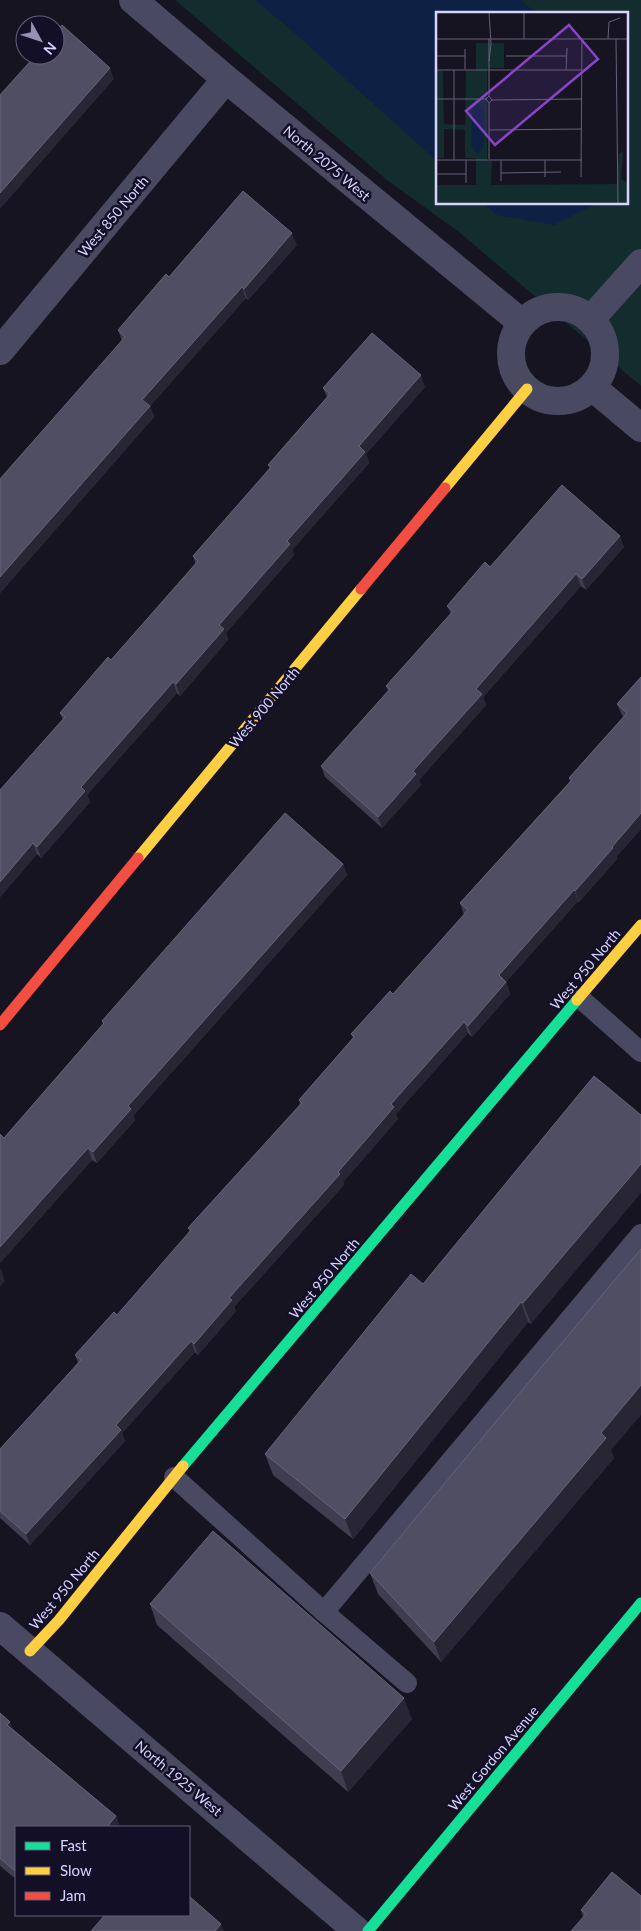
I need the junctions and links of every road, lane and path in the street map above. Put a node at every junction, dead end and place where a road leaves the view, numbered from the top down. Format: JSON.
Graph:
{"nodes":[{"id":1,"x":133,"y":0,"type":"edge"},
{"id":2,"x":226,"y":79,"type":"junction"},
{"id":3,"x":641,"y":263,"type":"edge"},
{"id":4,"x":591,"y":319,"type":"junction"},
{"id":5,"x":522,"y":323,"type":"junction"},
{"id":6,"x":0,"y":351,"type":"edge"},
{"id":7,"x":592,"y":387,"type":"junction"},
{"id":8,"x":527,"y":390,"type":"junction"},
{"id":9,"x":641,"y":428,"type":"edge"},
{"id":10,"x":641,"y":925,"type":"edge"},
{"id":11,"x":580,"y":999,"type":"junction"},
{"id":12,"x":0,"y":1024,"type":"edge"},
{"id":13,"x":641,"y":1052,"type":"edge"},
{"id":14,"x":641,"y":1234,"type":"edge"},
{"id":15,"x":174,"y":1477,"type":"junction"},
{"id":16,"x":641,"y":1604,"type":"edge"},
{"id":17,"x":324,"y":1612,"type":"junction"},
{"id":18,"x":0,"y":1626,"type":"edge"},
{"id":19,"x":30,"y":1651,"type":"junction"},
{"id":20,"x":407,"y":1683,"type":"dead end"},
{"id":21,"x":358,"y":1931,"type":"edge"},
{"id":22,"x":368,"y":1931,"type":"edge"}],
"edges":[{"from":1,"to":2,"type":"street","name":"North 2075 West"},
{"from":2,"to":5,"type":"street","name":"North 2075 West"},
{"from":2,"to":6,"type":"street","name":"West 850 North"},
{"from":3,"to":4,"type":"street"},
{"from":4,"to":5,"type":"street"},
{"from":4,"to":7,"type":"street"},
{"from":5,"to":8,"type":"street"},
{"from":7,"to":8,"type":"street"},
{"from":7,"to":9,"type":"street"},
{"from":8,"to":12,"type":"street","name":"West 900 North"},
{"from":10,"to":11,"type":"street","name":"West 950 North"},
{"from":11,"to":13,"type":"lane"},
{"from":11,"to":15,"type":"street","name":"West 950 North"},
{"from":14,"to":17,"type":"lane"},
{"from":15,"to":17,"type":"lane"},
{"from":15,"to":19,"type":"street","name":"West 950 North"},
{"from":16,"to":22,"type":"street","name":"West Gordon Avenue"},
{"from":17,"to":20,"type":"lane"},
{"from":18,"to":19,"type":"street","name":"North 1925 West"},
{"from":19,"to":21,"type":"street","name":"North 1925 West"}]}
